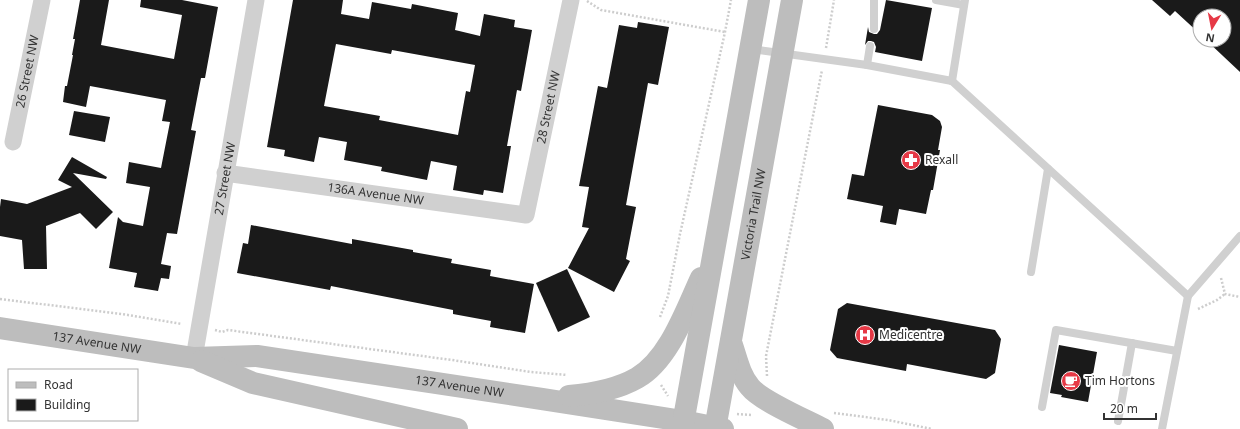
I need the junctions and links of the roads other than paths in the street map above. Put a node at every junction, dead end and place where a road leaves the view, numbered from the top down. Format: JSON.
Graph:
{"nodes":[{"id":1,"x":42,"y":0,"type":"edge"},
{"id":2,"x":256,"y":0,"type":"edge"},
{"id":3,"x":571,"y":0,"type":"edge"},
{"id":4,"x":759,"y":0,"type":"edge"},
{"id":5,"x":792,"y":0,"type":"edge"},
{"id":6,"x":874,"y":0,"type":"edge"},
{"id":7,"x":936,"y":0,"type":"edge"},
{"id":8,"x":964,"y":3,"type":"edge"},
{"id":9,"x":874,"y":28,"type":"dead end"},
{"id":10,"x":870,"y":46,"type":"dead end"},
{"id":11,"x":750,"y":49,"type":"junction"},
{"id":12,"x":782,"y":54,"type":"junction"},
{"id":13,"x":867,"y":65,"type":"junction"},
{"id":14,"x":952,"y":81,"type":"junction"},
{"id":15,"x":13,"y":142,"type":"dead end"},
{"id":16,"x":1048,"y":169,"type":"junction"},
{"id":17,"x":225,"y":172,"type":"junction"},
{"id":18,"x":526,"y":215,"type":"joint"},
{"id":19,"x":1240,"y":236,"type":"edge"},
{"id":20,"x":712,"y":256,"type":"junction"},
{"id":21,"x":1031,"y":272,"type":"dead end"},
{"id":22,"x":1188,"y":296,"type":"junction"},
{"id":23,"x":0,"y":328,"type":"edge"},
{"id":24,"x":731,"y":340,"type":"junction"},
{"id":25,"x":1132,"y":343,"type":"junction"},
{"id":26,"x":1177,"y":351,"type":"junction"},
{"id":27,"x":194,"y":358,"type":"junction"},
{"id":28,"x":542,"y":399,"type":"junction"},
{"id":29,"x":1042,"y":407,"type":"dead end"},
{"id":30,"x":828,"y":421,"type":"edge"},
{"id":31,"x":1118,"y":421,"type":"dead end"},
{"id":32,"x":683,"y":425,"type":"edge"},
{"id":33,"x":718,"y":428,"type":"edge"},
{"id":34,"x":457,"y":429,"type":"edge"},
{"id":35,"x":1162,"y":429,"type":"edge"}],
"edges":[{"from":1,"to":15,"type":"street","name":"26 Street NW"},
{"from":2,"to":17,"type":"street","name":"27 Street NW"},
{"from":3,"to":18,"type":"street","name":"28 Street NW"},
{"from":4,"to":11,"type":"main road"},
{"from":5,"to":12,"type":"main road","name":"Victoria Trail NW"},
{"from":6,"to":9,"type":"lane"},
{"from":7,"to":8,"type":"lane"},
{"from":8,"to":14,"type":"lane"},
{"from":10,"to":13,"type":"lane"},
{"from":11,"to":12,"type":"lane"},
{"from":11,"to":20,"type":"main road"},
{"from":12,"to":13,"type":"lane"},
{"from":12,"to":24,"type":"main road","name":"Victoria Trail NW"},
{"from":13,"to":14,"type":"lane"},
{"from":14,"to":16,"type":"lane"},
{"from":16,"to":21,"type":"lane"},
{"from":16,"to":22,"type":"lane"},
{"from":17,"to":18,"type":"street","name":"136A Avenue NW"},
{"from":17,"to":27,"type":"street","name":"27 Street NW"},
{"from":19,"to":22,"type":"lane"},
{"from":20,"to":28,"type":"main road"},
{"from":20,"to":32,"type":"main road"},
{"from":22,"to":26,"type":"lane"},
{"from":23,"to":27,"type":"main road","name":"137 Avenue NW"},
{"from":24,"to":30,"type":"main road"},
{"from":24,"to":33,"type":"main road","name":"Victoria Trail NW"},
{"from":25,"to":26,"type":"lane"},
{"from":25,"to":29,"type":"lane"},
{"from":25,"to":31,"type":"lane"},
{"from":26,"to":35,"type":"lane"},
{"from":27,"to":28,"type":"main road","name":"137 Avenue NW"},
{"from":27,"to":34,"type":"main road","name":"137 Avenue NW"},
{"from":28,"to":32,"type":"main road","name":"137 Avenue NW"},
{"from":32,"to":33,"type":"main road","name":"137 Avenue NW"}]}
